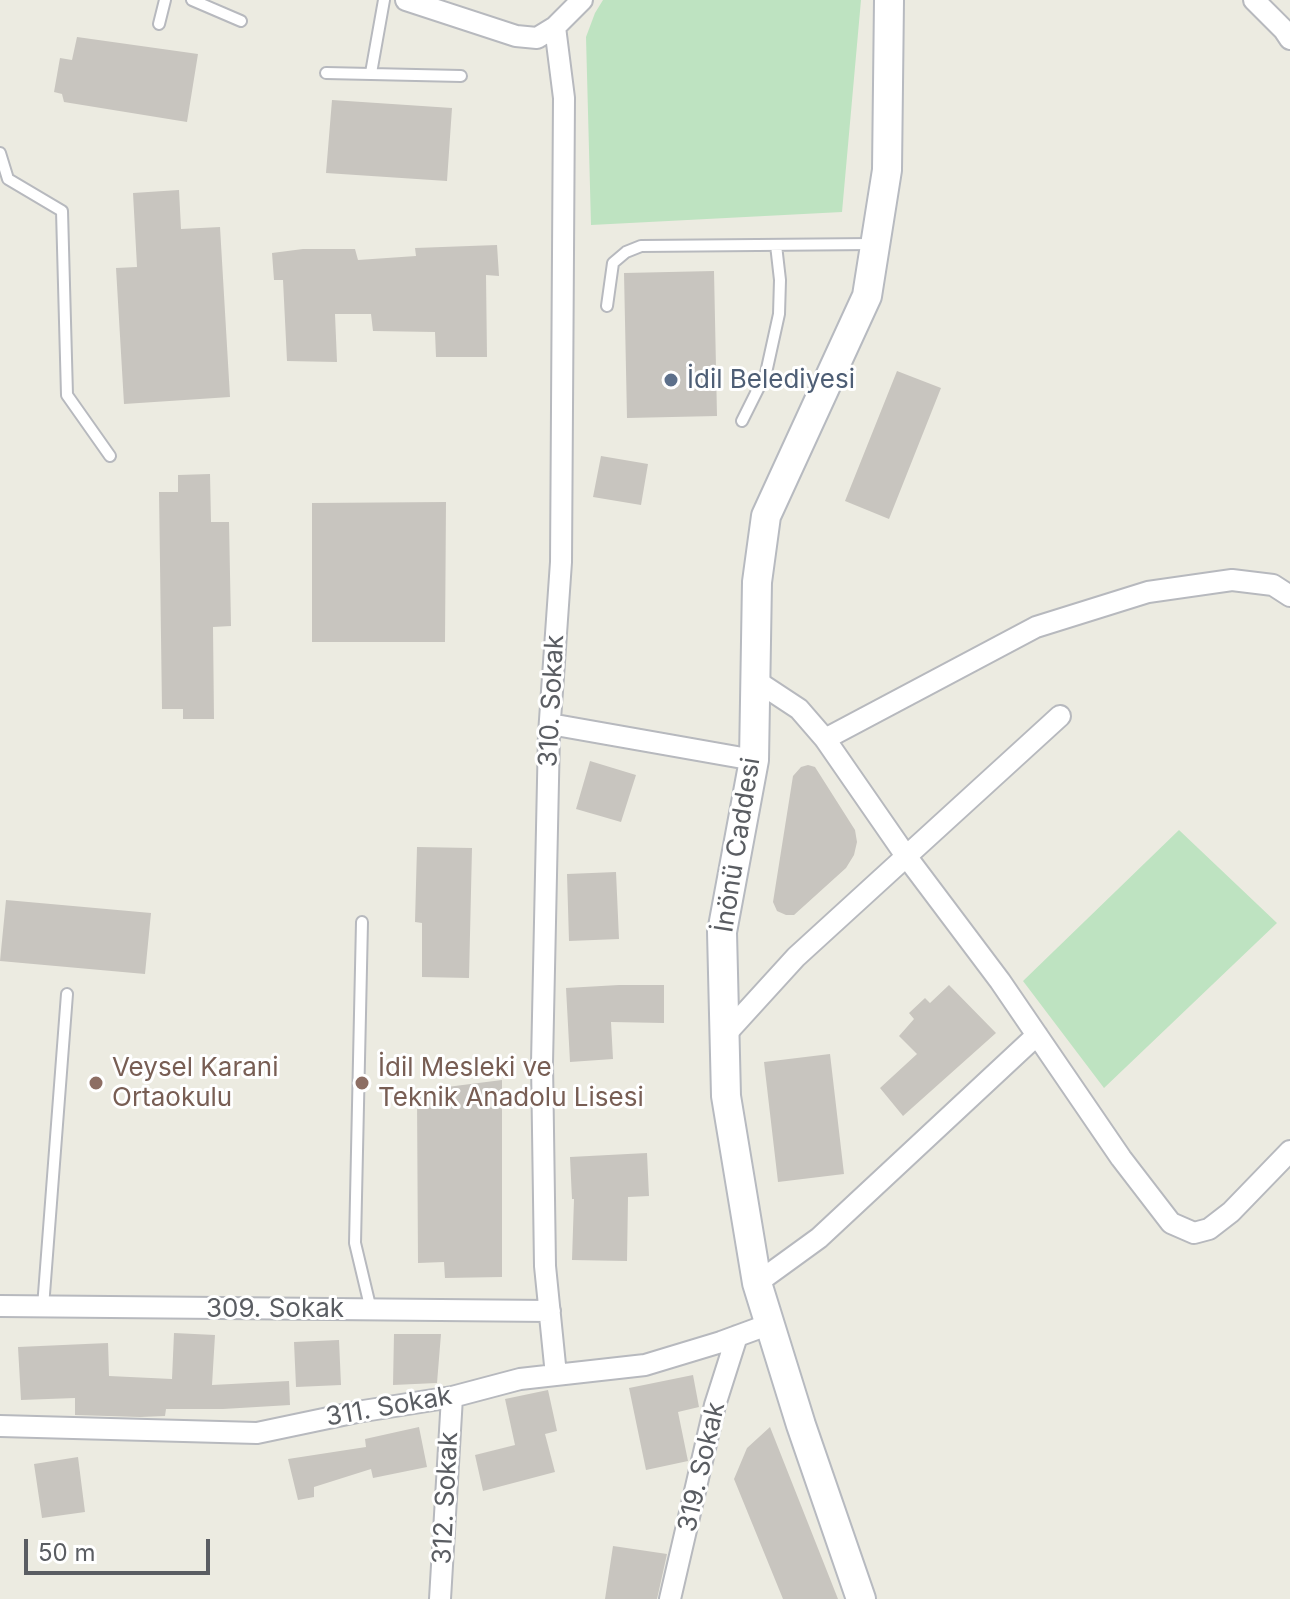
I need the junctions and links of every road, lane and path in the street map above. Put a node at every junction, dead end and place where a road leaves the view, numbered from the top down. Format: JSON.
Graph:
{"nodes":[{"id":1,"x":165,"y":0,"type":"edge"},
{"id":2,"x":192,"y":0,"type":"edge"},
{"id":3,"x":384,"y":0,"type":"edge"},
{"id":4,"x":406,"y":0,"type":"edge"},
{"id":5,"x":582,"y":0,"type":"edge"},
{"id":6,"x":889,"y":0,"type":"edge"},
{"id":7,"x":1254,"y":0,"type":"edge"},
{"id":8,"x":241,"y":21,"type":"dead end"},
{"id":9,"x":159,"y":24,"type":"dead end"},
{"id":10,"x":555,"y":27,"type":"junction"},
{"id":11,"x":1288,"y":33,"type":"edge"},
{"id":12,"x":326,"y":73,"type":"dead end"},
{"id":13,"x":371,"y":73,"type":"junction"},
{"id":14,"x":461,"y":76,"type":"dead end"},
{"id":15,"x":0,"y":153,"type":"edge"},
{"id":16,"x":875,"y":244,"type":"junction"},
{"id":17,"x":776,"y":245,"type":"junction"},
{"id":18,"x":607,"y":306,"type":"dead end"},
{"id":19,"x":742,"y":421,"type":"dead end"},
{"id":20,"x":110,"y":456,"type":"dead end"},
{"id":21,"x":1290,"y":596,"type":"edge"},
{"id":22,"x":755,"y":680,"type":"junction"},
{"id":23,"x":1060,"y":716,"type":"dead end"},
{"id":24,"x":550,"y":724,"type":"junction"},
{"id":25,"x":825,"y":739,"type":"junction"},
{"id":26,"x":754,"y":760,"type":"junction"},
{"id":27,"x":906,"y":856,"type":"junction"},
{"id":28,"x":362,"y":922,"type":"dead end"},
{"id":29,"x":67,"y":994,"type":"dead end"},
{"id":30,"x":1037,"y":1035,"type":"junction"},
{"id":31,"x":724,"y":1036,"type":"junction"},
{"id":32,"x":1290,"y":1151,"type":"edge"},
{"id":33,"x":757,"y":1283,"type":"junction"},
{"id":34,"x":0,"y":1306,"type":"edge"},
{"id":35,"x":43,"y":1307,"type":"junction"},
{"id":36,"x":371,"y":1310,"type":"junction"},
{"id":37,"x":550,"y":1311,"type":"junction"},
{"id":38,"x":770,"y":1324,"type":"junction"},
{"id":39,"x":737,"y":1336,"type":"junction"},
{"id":40,"x":556,"y":1375,"type":"junction"},
{"id":41,"x":452,"y":1397,"type":"junction"},
{"id":42,"x":0,"y":1426,"type":"edge"},
{"id":43,"x":440,"y":1599,"type":"edge"},
{"id":44,"x":670,"y":1599,"type":"edge"},
{"id":45,"x":861,"y":1599,"type":"edge"}],
"edges":[{"from":1,"to":9,"type":"lane"},
{"from":2,"to":8,"type":"lane"},
{"from":3,"to":13,"type":"lane"},
{"from":4,"to":10,"type":"street"},
{"from":5,"to":10,"type":"street"},
{"from":6,"to":16,"type":"street","name":"İnönü Caddesi"},
{"from":7,"to":11,"type":"street"},
{"from":10,"to":24,"type":"street","name":"310. Sokak"},
{"from":12,"to":13,"type":"lane"},
{"from":13,"to":14,"type":"lane"},
{"from":15,"to":20,"type":"lane"},
{"from":16,"to":17,"type":"lane"},
{"from":16,"to":22,"type":"street","name":"İnönü Caddesi"},
{"from":17,"to":18,"type":"lane"},
{"from":17,"to":19,"type":"lane"},
{"from":21,"to":25,"type":"street"},
{"from":22,"to":25,"type":"street"},
{"from":22,"to":26,"type":"street","name":"İnönü Caddesi"},
{"from":23,"to":27,"type":"street"},
{"from":24,"to":26,"type":"street"},
{"from":24,"to":37,"type":"street","name":"310. Sokak"},
{"from":25,"to":27,"type":"street"},
{"from":26,"to":31,"type":"street","name":"İnönü Caddesi"},
{"from":27,"to":30,"type":"street"},
{"from":27,"to":31,"type":"street"},
{"from":28,"to":36,"type":"lane"},
{"from":29,"to":35,"type":"lane"},
{"from":30,"to":32,"type":"street"},
{"from":30,"to":33,"type":"street"},
{"from":31,"to":33,"type":"street","name":"İnönü Caddesi"},
{"from":33,"to":38,"type":"street","name":"İnönü Caddesi"},
{"from":34,"to":35,"type":"street","name":"309. Sokak"},
{"from":35,"to":36,"type":"street","name":"309. Sokak"},
{"from":36,"to":37,"type":"street","name":"309. Sokak"},
{"from":37,"to":40,"type":"street","name":"310. Sokak"},
{"from":38,"to":39,"type":"street","name":"311. Sokak"},
{"from":38,"to":45,"type":"street","name":"İnönü Caddesi"},
{"from":39,"to":40,"type":"street","name":"311. Sokak"},
{"from":39,"to":44,"type":"street","name":"319. Sokak"},
{"from":40,"to":41,"type":"street","name":"311. Sokak"},
{"from":41,"to":42,"type":"street","name":"311. Sokak"},
{"from":41,"to":43,"type":"street","name":"312. Sokak"}]}
